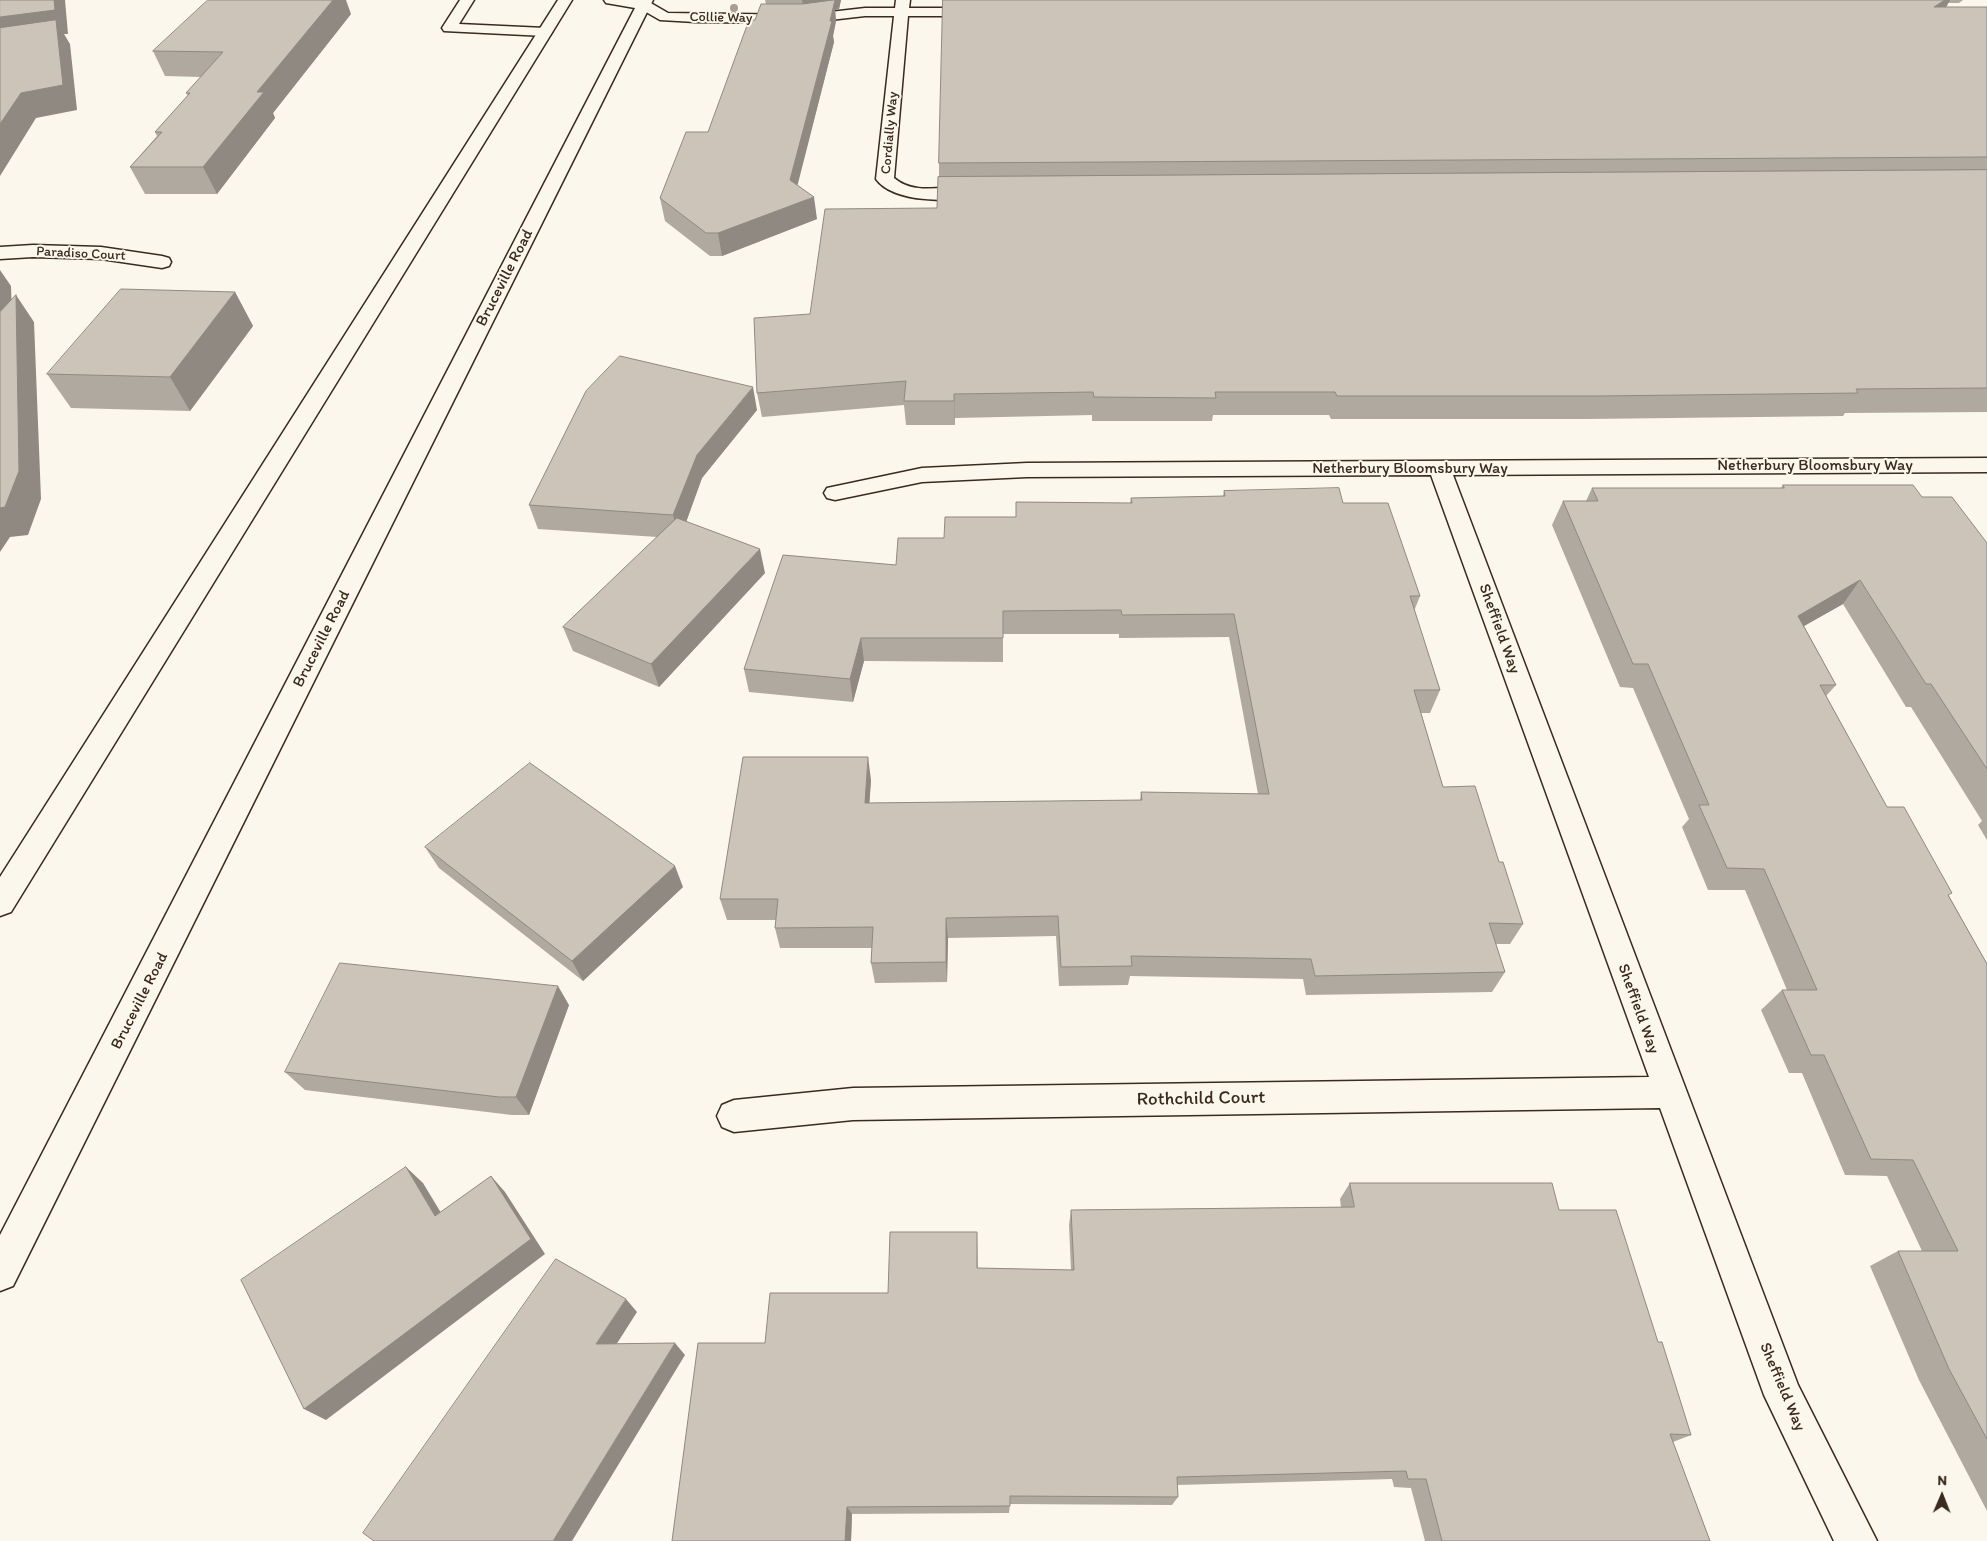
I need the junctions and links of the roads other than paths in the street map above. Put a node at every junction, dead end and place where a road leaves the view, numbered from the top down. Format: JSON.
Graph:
{"nodes":[{"id":1,"x":467,"y":0,"type":"edge"},
{"id":2,"x":565,"y":0,"type":"edge"},
{"id":3,"x":611,"y":0,"type":"edge"},
{"id":4,"x":668,"y":1,"type":"edge"},
{"id":5,"x":645,"y":2,"type":"edge"},
{"id":6,"x":824,"y":3,"type":"edge"},
{"id":7,"x":903,"y":6,"type":"edge"},
{"id":8,"x":865,"y":12,"type":"junction"},
{"id":9,"x":992,"y":12,"type":"edge"},
{"id":10,"x":545,"y":32,"type":"junction"},
{"id":11,"x":989,"y":192,"type":"edge"},
{"id":12,"x":0,"y":253,"type":"edge"},
{"id":13,"x":162,"y":262,"type":"dead end"},
{"id":14,"x":1985,"y":468,"type":"edge"},
{"id":15,"x":1440,"y":469,"type":"junction"},
{"id":16,"x":835,"y":493,"type":"dead end"},
{"id":17,"x":0,"y":903,"type":"edge"},
{"id":18,"x":1669,"y":1092,"type":"junction"},
{"id":19,"x":734,"y":1116,"type":"dead end"},
{"id":20,"x":0,"y":1273,"type":"edge"},
{"id":21,"x":1856,"y":1541,"type":"edge"}],
"edges":[{"from":1,"to":10,"type":"street"},
{"from":2,"to":10,"type":"street"},
{"from":3,"to":5,"type":"street"},
{"from":4,"to":5,"type":"street","name":"Collie Way"},
{"from":5,"to":8,"type":"street","name":"Collie Way"},
{"from":5,"to":20,"type":"street","name":"Bruceville Road"},
{"from":6,"to":8,"type":"street","name":"Collie Way"},
{"from":7,"to":8,"type":"street","name":"Collie Way"},
{"from":7,"to":9,"type":"street","name":"Collie Way"},
{"from":7,"to":11,"type":"street","name":"Cordially Way"},
{"from":10,"to":17,"type":"street"},
{"from":12,"to":13,"type":"street","name":"Paradiso Court"},
{"from":14,"to":15,"type":"street","name":"Netherbury Bloomsbury Way"},
{"from":15,"to":16,"type":"street","name":"Netherbury Bloomsbury Way"},
{"from":15,"to":18,"type":"street","name":"Sheffield Way"},
{"from":18,"to":19,"type":"street","name":"Rothchild Court"},
{"from":18,"to":21,"type":"street","name":"Sheffield Way"}]}
